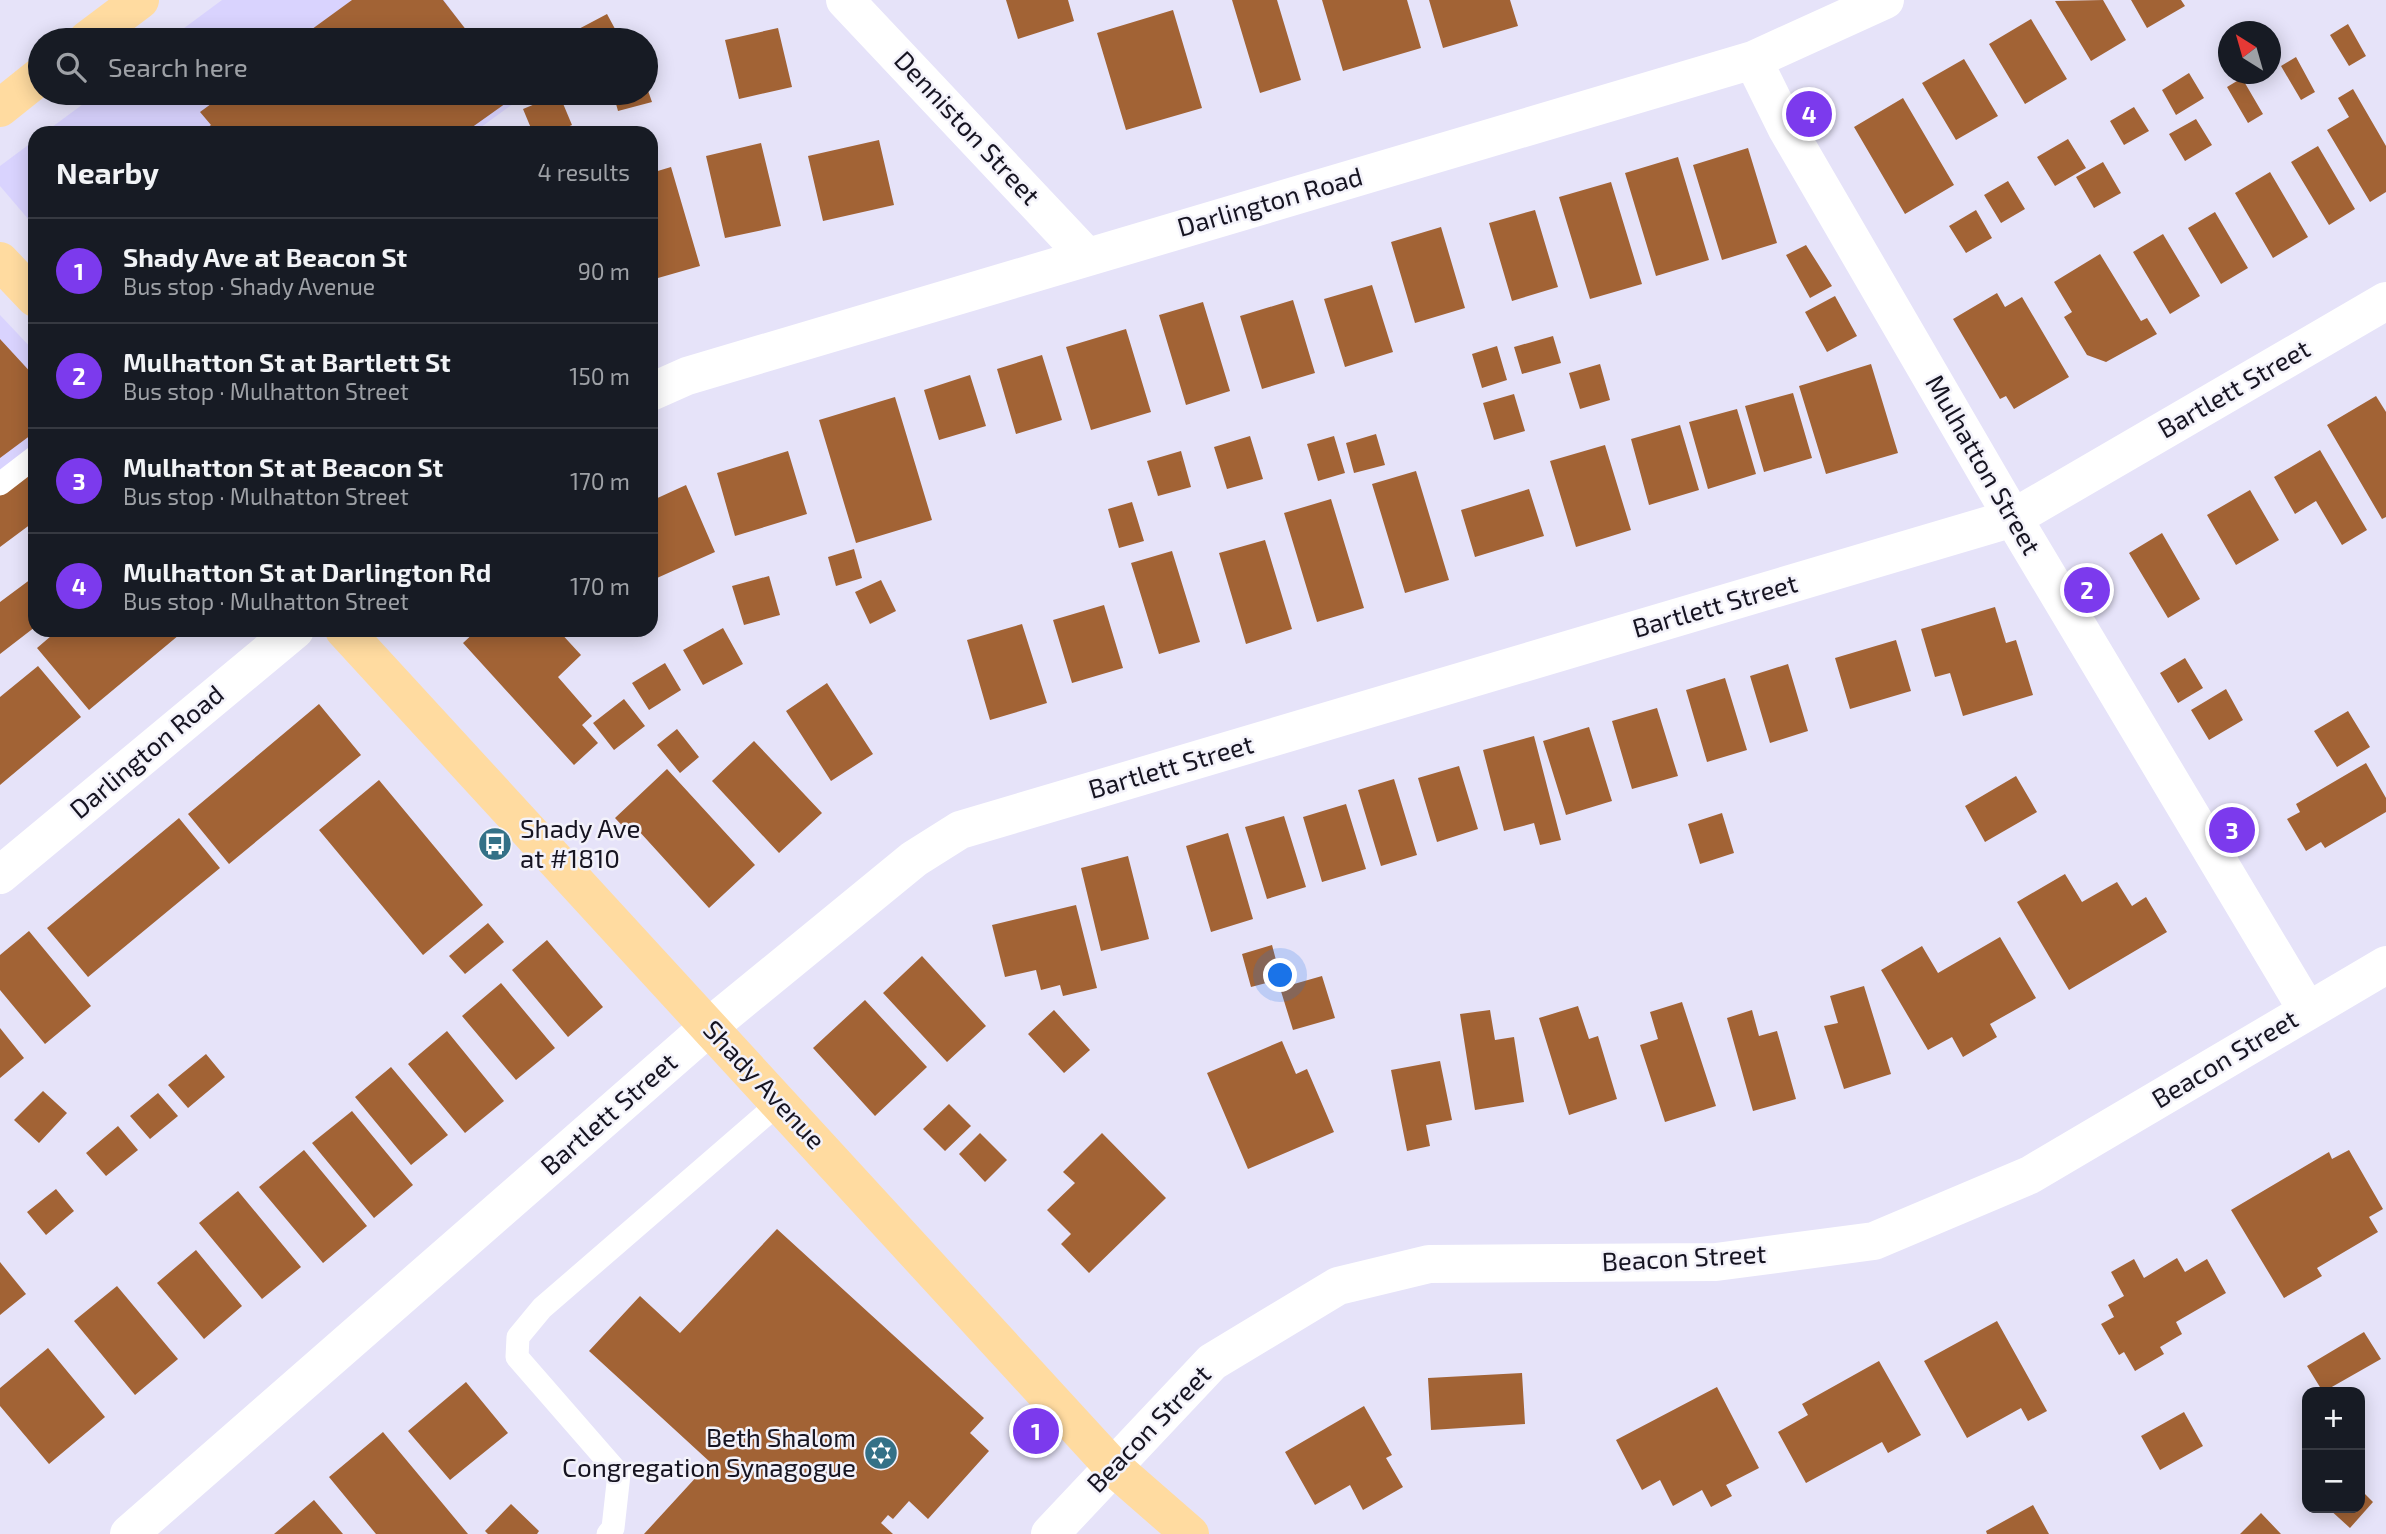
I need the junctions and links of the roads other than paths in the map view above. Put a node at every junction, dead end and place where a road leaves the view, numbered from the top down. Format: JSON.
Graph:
{"nodes":[{"id":1,"x":140,"y":0,"type":"edge"},
{"id":2,"x":845,"y":0,"type":"edge"},
{"id":3,"x":1885,"y":0,"type":"edge"},
{"id":4,"x":103,"y":28,"type":"edge"},
{"id":5,"x":1753,"y":60,"type":"junction"},
{"id":6,"x":28,"y":86,"type":"edge"},
{"id":7,"x":0,"y":108,"type":"edge"},
{"id":8,"x":1087,"y":257,"type":"junction"},
{"id":9,"x":0,"y":261,"type":"edge"},
{"id":10,"x":28,"y":291,"type":"edge"},
{"id":11,"x":2386,"y":301,"type":"edge"},
{"id":12,"x":658,"y":389,"type":"edge"},
{"id":13,"x":28,"y":462,"type":"edge"},
{"id":14,"x":0,"y":484,"type":"edge"},
{"id":15,"x":2012,"y":519,"type":"junction"},
{"id":16,"x":287,"y":637,"type":"edge"},
{"id":17,"x":350,"y":637,"type":"edge"},
{"id":18,"x":0,"y":875,"type":"edge"},
{"id":19,"x":2386,"y":965,"type":"edge"},
{"id":20,"x":2307,"y":1010,"type":"junction"},
{"id":21,"x":710,"y":1026,"type":"junction"},
{"id":22,"x":779,"y":1102,"type":"junction"},
{"id":23,"x":1112,"y":1466,"type":"junction"},
{"id":24,"x":129,"y":1534,"type":"edge"},
{"id":25,"x":608,"y":1534,"type":"edge"},
{"id":26,"x":1050,"y":1534,"type":"edge"},
{"id":27,"x":1190,"y":1534,"type":"edge"}],
"edges":[{"from":1,"to":4,"type":"main road"},
{"from":2,"to":8,"type":"street","name":"Denniston Street"},
{"from":3,"to":5,"type":"street","name":"Darlington Road"},
{"from":5,"to":8,"type":"street","name":"Darlington Road"},
{"from":5,"to":15,"type":"street","name":"Mulhatton Street"},
{"from":6,"to":7,"type":"main road"},
{"from":8,"to":12,"type":"street","name":"Darlington Road"},
{"from":9,"to":10,"type":"main road"},
{"from":11,"to":15,"type":"street","name":"Bartlett Street"},
{"from":13,"to":14,"type":"lane"},
{"from":15,"to":20,"type":"street","name":"Mulhatton Street"},
{"from":15,"to":21,"type":"street","name":"Bartlett Street"},
{"from":16,"to":18,"type":"street","name":"Darlington Road"},
{"from":17,"to":21,"type":"main road","name":"Shady Avenue"},
{"from":19,"to":20,"type":"street","name":"Beacon Street"},
{"from":20,"to":23,"type":"street","name":"Beacon Street"},
{"from":21,"to":22,"type":"main road","name":"Shady Avenue"},
{"from":21,"to":24,"type":"street","name":"Bartlett Street"},
{"from":22,"to":23,"type":"main road","name":"Shady Avenue"},
{"from":22,"to":25,"type":"lane"},
{"from":23,"to":26,"type":"street","name":"Beacon Street"},
{"from":23,"to":27,"type":"main road","name":"Shady Avenue"}]}
